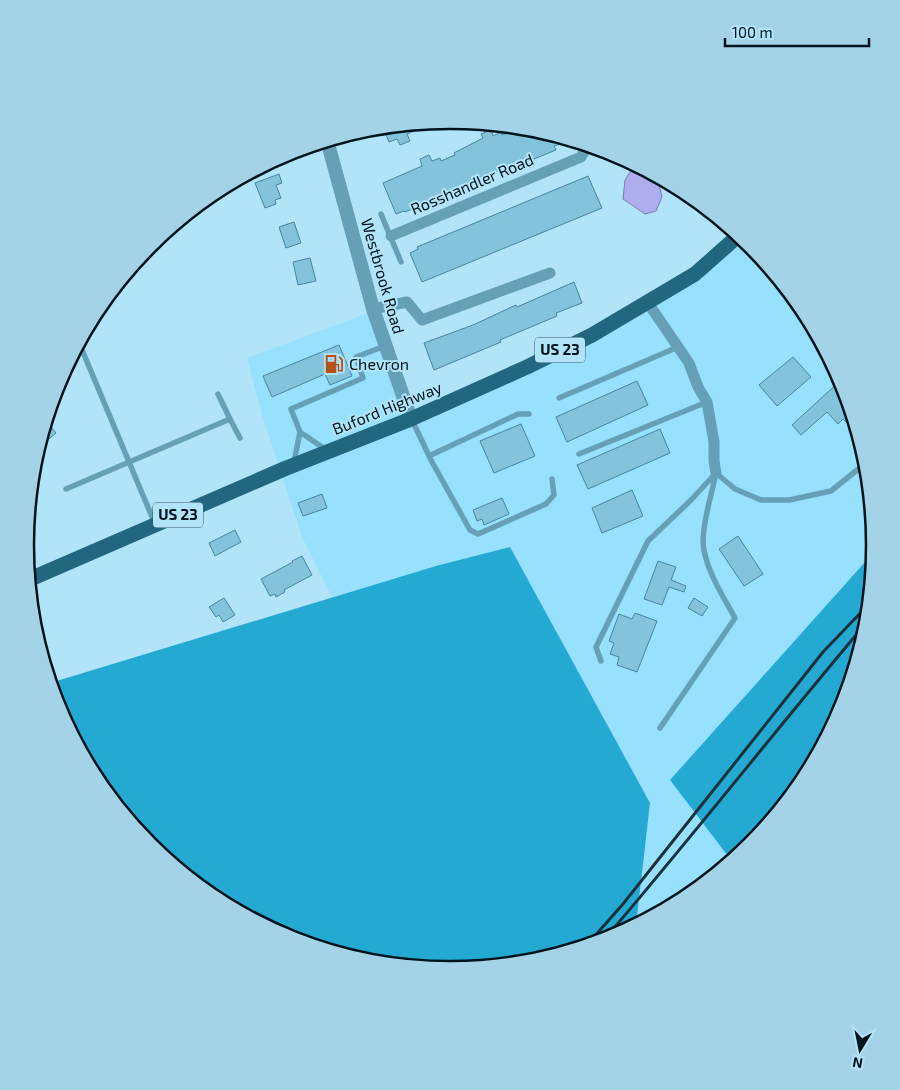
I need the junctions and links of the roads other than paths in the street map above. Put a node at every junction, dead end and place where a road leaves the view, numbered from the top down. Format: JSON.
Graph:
{"nodes":[{"id":1,"x":329,"y":147,"type":"edge"},
{"id":2,"x":584,"y":151,"type":"edge"},
{"id":3,"x":381,"y":214,"type":"dead end"},
{"id":4,"x":391,"y":236,"type":"junction"},
{"id":5,"x":733,"y":240,"type":"edge"},
{"id":6,"x":401,"y":262,"type":"dead end"},
{"id":7,"x":550,"y":273,"type":"dead end"},
{"id":8,"x":648,"y":303,"type":"junction"},
{"id":9,"x":373,"y":309,"type":"junction"},
{"id":10,"x":385,"y":346,"type":"junction"},
{"id":11,"x":678,"y":347,"type":"junction"},
{"id":12,"x":83,"y":350,"type":"edge"},
{"id":13,"x":218,"y":394,"type":"dead end"},
{"id":14,"x":559,"y":398,"type":"dead end"},
{"id":15,"x":706,"y":402,"type":"junction"},
{"id":16,"x":529,"y":414,"type":"dead end"},
{"id":17,"x":230,"y":419,"type":"junction"},
{"id":18,"x":412,"y":419,"type":"junction"},
{"id":19,"x":300,"y":432,"type":"junction"},
{"id":20,"x":240,"y":438,"type":"dead end"},
{"id":21,"x":329,"y":451,"type":"junction"},
{"id":22,"x":578,"y":454,"type":"dead end"},
{"id":23,"x":428,"y":456,"type":"junction"},
{"id":24,"x":129,"y":461,"type":"junction"},
{"id":25,"x":293,"y":466,"type":"junction"},
{"id":26,"x":857,"y":470,"type":"dead end"},
{"id":27,"x":716,"y":473,"type":"junction"},
{"id":28,"x":552,"y":479,"type":"dead end"},
{"id":29,"x":66,"y":489,"type":"dead end"},
{"id":30,"x":156,"y":524,"type":"junction"},
{"id":31,"x":35,"y":577,"type":"edge"},
{"id":32,"x":601,"y":661,"type":"dead end"},
{"id":33,"x":660,"y":728,"type":"dead end"}],
"edges":[{"from":1,"to":9,"type":"street","name":"Westbrook Road"},
{"from":2,"to":4,"type":"street","name":"Rosshandler Road"},
{"from":3,"to":4,"type":"lane"},
{"from":4,"to":6,"type":"lane"},
{"from":5,"to":8,"type":"main road","name":"Buford Highway","number":"US 23"},
{"from":7,"to":9,"type":"street"},
{"from":8,"to":11,"type":"street"},
{"from":8,"to":18,"type":"main road","name":"Buford Highway","number":"US 23"},
{"from":9,"to":10,"type":"street","name":"Westbrook Road"},
{"from":10,"to":18,"type":"street","name":"Westbrook Road"},
{"from":10,"to":19,"type":"lane"},
{"from":11,"to":14,"type":"lane"},
{"from":11,"to":15,"type":"street"},
{"from":12,"to":24,"type":"lane"},
{"from":13,"to":17,"type":"lane"},
{"from":15,"to":22,"type":"lane"},
{"from":15,"to":27,"type":"street"},
{"from":16,"to":23,"type":"lane"},
{"from":17,"to":20,"type":"lane"},
{"from":17,"to":24,"type":"lane"},
{"from":18,"to":21,"type":"main road","name":"Buford Highway","number":"US 23"},
{"from":18,"to":23,"type":"lane"},
{"from":19,"to":21,"type":"lane"},
{"from":19,"to":25,"type":"lane"},
{"from":21,"to":25,"type":"main road","name":"Buford Highway","number":"US 23"},
{"from":23,"to":28,"type":"lane"},
{"from":24,"to":29,"type":"lane"},
{"from":24,"to":30,"type":"lane"},
{"from":25,"to":30,"type":"main road","name":"Buford Highway","number":"US 23"},
{"from":26,"to":27,"type":"lane"},
{"from":27,"to":32,"type":"lane"},
{"from":27,"to":33,"type":"lane"},
{"from":30,"to":31,"type":"main road","name":"Buford Highway","number":"US 23"}]}
